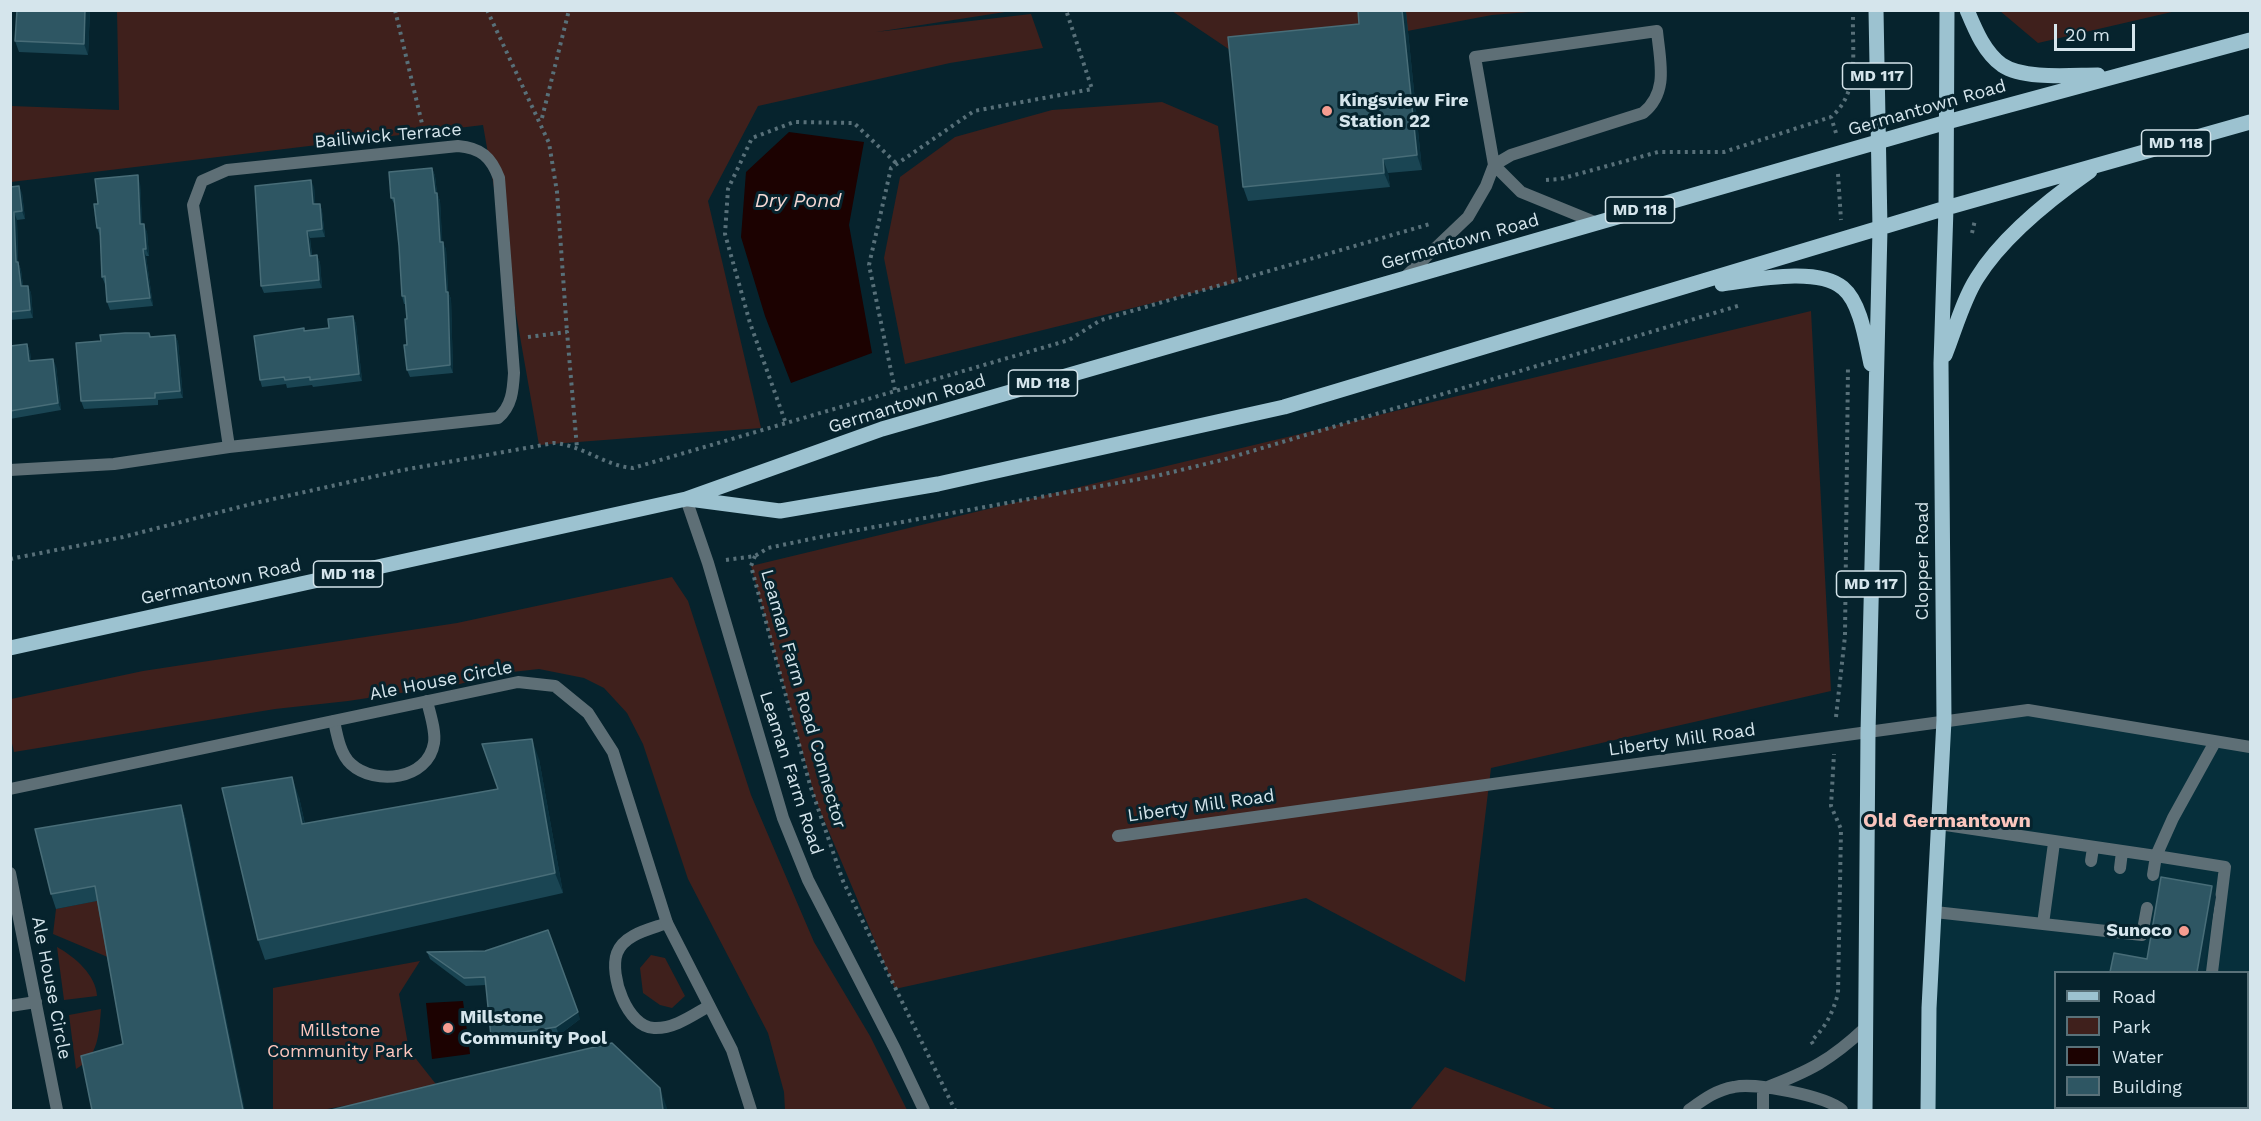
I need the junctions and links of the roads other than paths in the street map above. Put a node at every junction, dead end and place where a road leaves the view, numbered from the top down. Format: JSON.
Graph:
{"nodes":[{"id":1,"x":1876,"y":10,"type":"edge"},
{"id":2,"x":1947,"y":10,"type":"edge"},
{"id":3,"x":1967,"y":10,"type":"edge"},
{"id":4,"x":2250,"y":40,"type":"edge"},
{"id":5,"x":2119,"y":75,"type":"junction"},
{"id":6,"x":1947,"y":122,"type":"junction"},
{"id":7,"x":2250,"y":122,"type":"edge"},
{"id":8,"x":1877,"y":142,"type":"junction"},
{"id":9,"x":2101,"y":164,"type":"junction"},
{"id":10,"x":1494,"y":165,"type":"junction"},
{"id":11,"x":1946,"y":208,"type":"junction"},
{"id":12,"x":1597,"y":223,"type":"junction"},
{"id":13,"x":1880,"y":229,"type":"junction"},
{"id":14,"x":1403,"y":279,"type":"junction"},
{"id":15,"x":1683,"y":288,"type":"junction"},
{"id":16,"x":1941,"y":363,"type":"junction"},
{"id":17,"x":1876,"y":385,"type":"junction"},
{"id":18,"x":229,"y":447,"type":"junction"},
{"id":19,"x":10,"y":470,"type":"edge"},
{"id":20,"x":686,"y":499,"type":"junction"},
{"id":21,"x":10,"y":648,"type":"edge"},
{"id":22,"x":428,"y":701,"type":"junction"},
{"id":23,"x":1944,"y":720,"type":"junction"},
{"id":24,"x":334,"y":721,"type":"junction"},
{"id":25,"x":1868,"y":732,"type":"junction"},
{"id":26,"x":2215,"y":742,"type":"junction"},
{"id":27,"x":2250,"y":747,"type":"edge"},
{"id":28,"x":10,"y":789,"type":"edge"},
{"id":29,"x":1939,"y":824,"type":"junction"},
{"id":30,"x":1118,"y":836,"type":"dead end"},
{"id":31,"x":2054,"y":843,"type":"junction"},
{"id":32,"x":2093,"y":848,"type":"junction"},
{"id":33,"x":2122,"y":852,"type":"junction"},
{"id":34,"x":2156,"y":856,"type":"junction"},
{"id":35,"x":2091,"y":861,"type":"dead end"},
{"id":36,"x":2120,"y":868,"type":"dead end"},
{"id":37,"x":10,"y":873,"type":"edge"},
{"id":38,"x":2153,"y":875,"type":"dead end"},
{"id":39,"x":2147,"y":908,"type":"dead end"},
{"id":40,"x":1935,"y":912,"type":"junction"},
{"id":41,"x":2082,"y":914,"type":"dead end"},
{"id":42,"x":2112,"y":918,"type":"dead end"},
{"id":43,"x":667,"y":923,"type":"junction"},
{"id":44,"x":2043,"y":924,"type":"junction"},
{"id":45,"x":2080,"y":928,"type":"junction"},
{"id":46,"x":2110,"y":931,"type":"junction"},
{"id":47,"x":2212,"y":971,"type":"edge"},
{"id":48,"x":36,"y":1002,"type":"junction"},
{"id":49,"x":10,"y":1006,"type":"edge"},
{"id":50,"x":709,"y":1006,"type":"junction"},
{"id":51,"x":1866,"y":1027,"type":"junction"},
{"id":52,"x":1763,"y":1088,"type":"junction"},
{"id":53,"x":57,"y":1110,"type":"edge"},
{"id":54,"x":751,"y":1110,"type":"edge"},
{"id":55,"x":924,"y":1110,"type":"edge"},
{"id":56,"x":1689,"y":1110,"type":"edge"},
{"id":57,"x":1763,"y":1110,"type":"edge"},
{"id":58,"x":1842,"y":1110,"type":"edge"},
{"id":59,"x":1865,"y":1110,"type":"edge"},
{"id":60,"x":1928,"y":1110,"type":"edge"}],
"edges":[{"from":1,"to":8,"type":"main road","number":"MD 117"},
{"from":2,"to":6,"type":"main road","name":"Clopper Road"},
{"from":3,"to":5,"type":"main road"},
{"from":4,"to":5,"type":"main road","name":"Germantown Road","number":"MD 118"},
{"from":5,"to":6,"type":"main road","name":"Germantown Road","number":"MD 118"},
{"from":6,"to":8,"type":"main road","name":"Germantown Road","number":"MD 118"},
{"from":6,"to":11,"type":"main road","name":"Clopper Road"},
{"from":7,"to":9,"type":"main road","name":"Germantown Road","number":"MD 118"},
{"from":8,"to":12,"type":"main road","name":"Germantown Road","number":"MD 118"},
{"from":8,"to":13,"type":"main road","number":"MD 117"},
{"from":9,"to":11,"type":"main road","name":"Germantown Road","number":"MD 118"},
{"from":9,"to":16,"type":"main road"},
{"from":10,"to":10,"type":"street"},
{"from":10,"to":12,"type":"street"},
{"from":10,"to":14,"type":"street"},
{"from":11,"to":13,"type":"main road","name":"Germantown Road","number":"MD 118"},
{"from":11,"to":16,"type":"main road","name":"Clopper Road"},
{"from":12,"to":14,"type":"main road","name":"Germantown Road","number":"MD 118"},
{"from":13,"to":15,"type":"main road","name":"Germantown Road","number":"MD 118"},
{"from":13,"to":17,"type":"main road","number":"MD 117"},
{"from":14,"to":20,"type":"main road","name":"Germantown Road","number":"MD 118"},
{"from":15,"to":17,"type":"main road"},
{"from":15,"to":20,"type":"main road","name":"Germantown Road","number":"MD 118"},
{"from":16,"to":23,"type":"main road","name":"Clopper Road"},
{"from":17,"to":25,"type":"main road","number":"MD 117"},
{"from":18,"to":18,"type":"street","name":"Bailiwick Terrace"},
{"from":18,"to":19,"type":"street","name":"Bailiwick Terrace"},
{"from":20,"to":21,"type":"main road","name":"Germantown Road","number":"MD 118"},
{"from":20,"to":55,"type":"street","name":"Leaman Farm Road"},
{"from":22,"to":24,"type":"street","name":"Ale House Circle"},
{"from":22,"to":24,"type":"street"},
{"from":22,"to":43,"type":"street","name":"Ale House Circle"},
{"from":23,"to":25,"type":"street","name":"Liberty Mill Road"},
{"from":23,"to":26,"type":"street","name":"Liberty Mill Road"},
{"from":23,"to":29,"type":"main road","name":"Clopper Road"},
{"from":24,"to":28,"type":"street","name":"Ale House Circle"},
{"from":25,"to":30,"type":"street","name":"Liberty Mill Road"},
{"from":25,"to":51,"type":"main road","number":"MD 117"},
{"from":26,"to":27,"type":"street","name":"Liberty Mill Road"},
{"from":26,"to":34,"type":"street"},
{"from":29,"to":31,"type":"street"},
{"from":29,"to":40,"type":"main road","name":"Clopper Road"},
{"from":31,"to":32,"type":"street"},
{"from":31,"to":44,"type":"street"},
{"from":32,"to":33,"type":"street"},
{"from":32,"to":35,"type":"street"},
{"from":33,"to":34,"type":"street"},
{"from":33,"to":36,"type":"street"},
{"from":34,"to":38,"type":"street"},
{"from":34,"to":47,"type":"street"},
{"from":37,"to":48,"type":"street","name":"Ale House Circle"},
{"from":39,"to":46,"type":"street"},
{"from":40,"to":44,"type":"street"},
{"from":40,"to":60,"type":"main road","name":"Clopper Road"},
{"from":41,"to":45,"type":"street"},
{"from":42,"to":46,"type":"street"},
{"from":43,"to":50,"type":"street","name":"Ale House Circle"},
{"from":43,"to":50,"type":"street"},
{"from":44,"to":45,"type":"street"},
{"from":45,"to":46,"type":"street"},
{"from":48,"to":49,"type":"street"},
{"from":48,"to":53,"type":"street","name":"Ale House Circle"},
{"from":50,"to":54,"type":"street","name":"Ale House Circle"},
{"from":51,"to":52,"type":"street"},
{"from":51,"to":59,"type":"main road","number":"MD 117"},
{"from":52,"to":56,"type":"street"},
{"from":52,"to":57,"type":"street"},
{"from":52,"to":58,"type":"street"}]}
